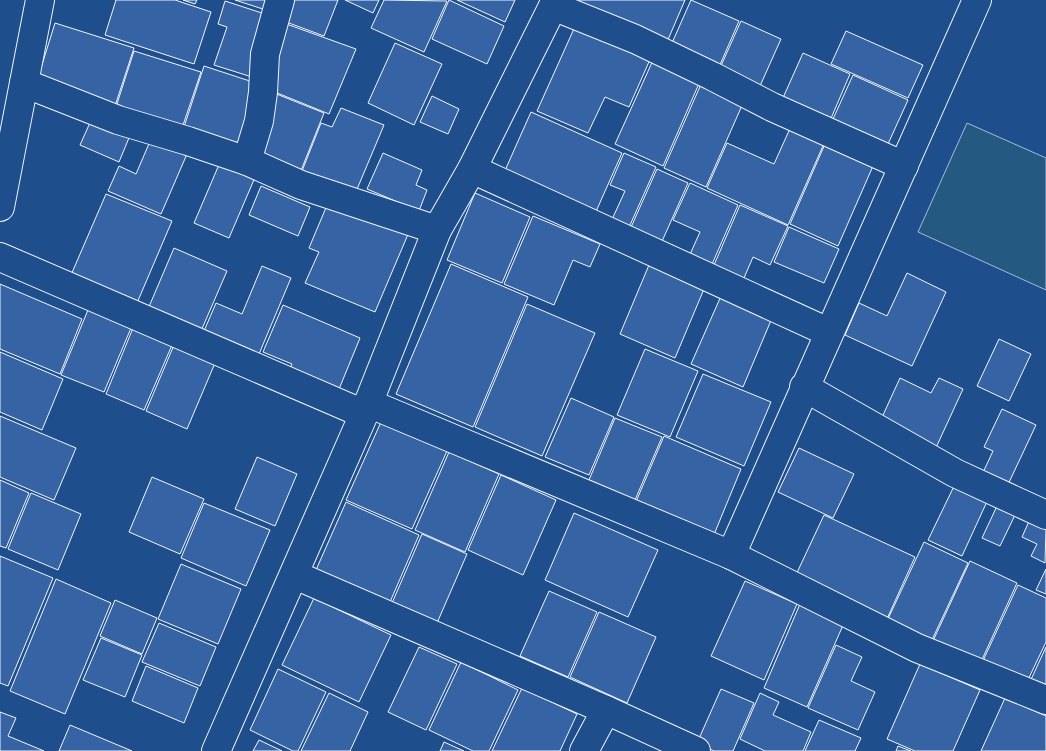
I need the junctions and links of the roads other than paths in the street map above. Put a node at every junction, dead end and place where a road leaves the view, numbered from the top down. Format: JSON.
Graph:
{"nodes":[{"id":1,"x":40,"y":0,"type":"edge"},
{"id":2,"x":280,"y":0,"type":"edge"},
{"id":3,"x":976,"y":0,"type":"edge"},
{"id":4,"x":555,"y":3,"type":"edge"},
{"id":5,"x":24,"y":83,"type":"junction"},
{"id":6,"x":247,"y":162,"type":"junction"},
{"id":7,"x":904,"y":166,"type":"junction"},
{"id":8,"x":472,"y":169,"type":"junction"},
{"id":9,"x":0,"y":207,"type":"edge"},
{"id":10,"x":438,"y":230,"type":"junction"},
{"id":11,"x":0,"y":257,"type":"edge"},
{"id":12,"x":828,"y":332,"type":"junction"},
{"id":13,"x":804,"y":386,"type":"junction"},
{"id":14,"x":366,"y":408,"type":"junction"},
{"id":15,"x":1046,"y":515,"type":"edge"},
{"id":16,"x":730,"y":555,"type":"junction"},
{"id":17,"x":295,"y":575,"type":"junction"},
{"id":18,"x":1046,"y":700,"type":"edge"},
{"id":19,"x":606,"y":710,"type":"junction"},
{"id":20,"x":216,"y":751,"type":"edge"},
{"id":21,"x":584,"y":751,"type":"edge"},
{"id":22,"x":696,"y":751,"type":"edge"}],
"edges":[{"from":1,"to":5,"type":"street"},
{"from":2,"to":6,"type":"street"},
{"from":3,"to":7,"type":"street"},
{"from":4,"to":7,"type":"street"},
{"from":4,"to":8,"type":"street"},
{"from":5,"to":6,"type":"street"},
{"from":5,"to":9,"type":"street"},
{"from":6,"to":10,"type":"street"},
{"from":7,"to":12,"type":"street"},
{"from":8,"to":10,"type":"street"},
{"from":8,"to":12,"type":"street"},
{"from":10,"to":14,"type":"street"},
{"from":11,"to":14,"type":"street"},
{"from":12,"to":13,"type":"street"},
{"from":13,"to":15,"type":"street"},
{"from":13,"to":16,"type":"street"},
{"from":14,"to":16,"type":"street"},
{"from":14,"to":17,"type":"street"},
{"from":16,"to":18,"type":"street"},
{"from":17,"to":19,"type":"street"},
{"from":17,"to":20,"type":"street"},
{"from":19,"to":21,"type":"street"},
{"from":19,"to":22,"type":"street"}]}
